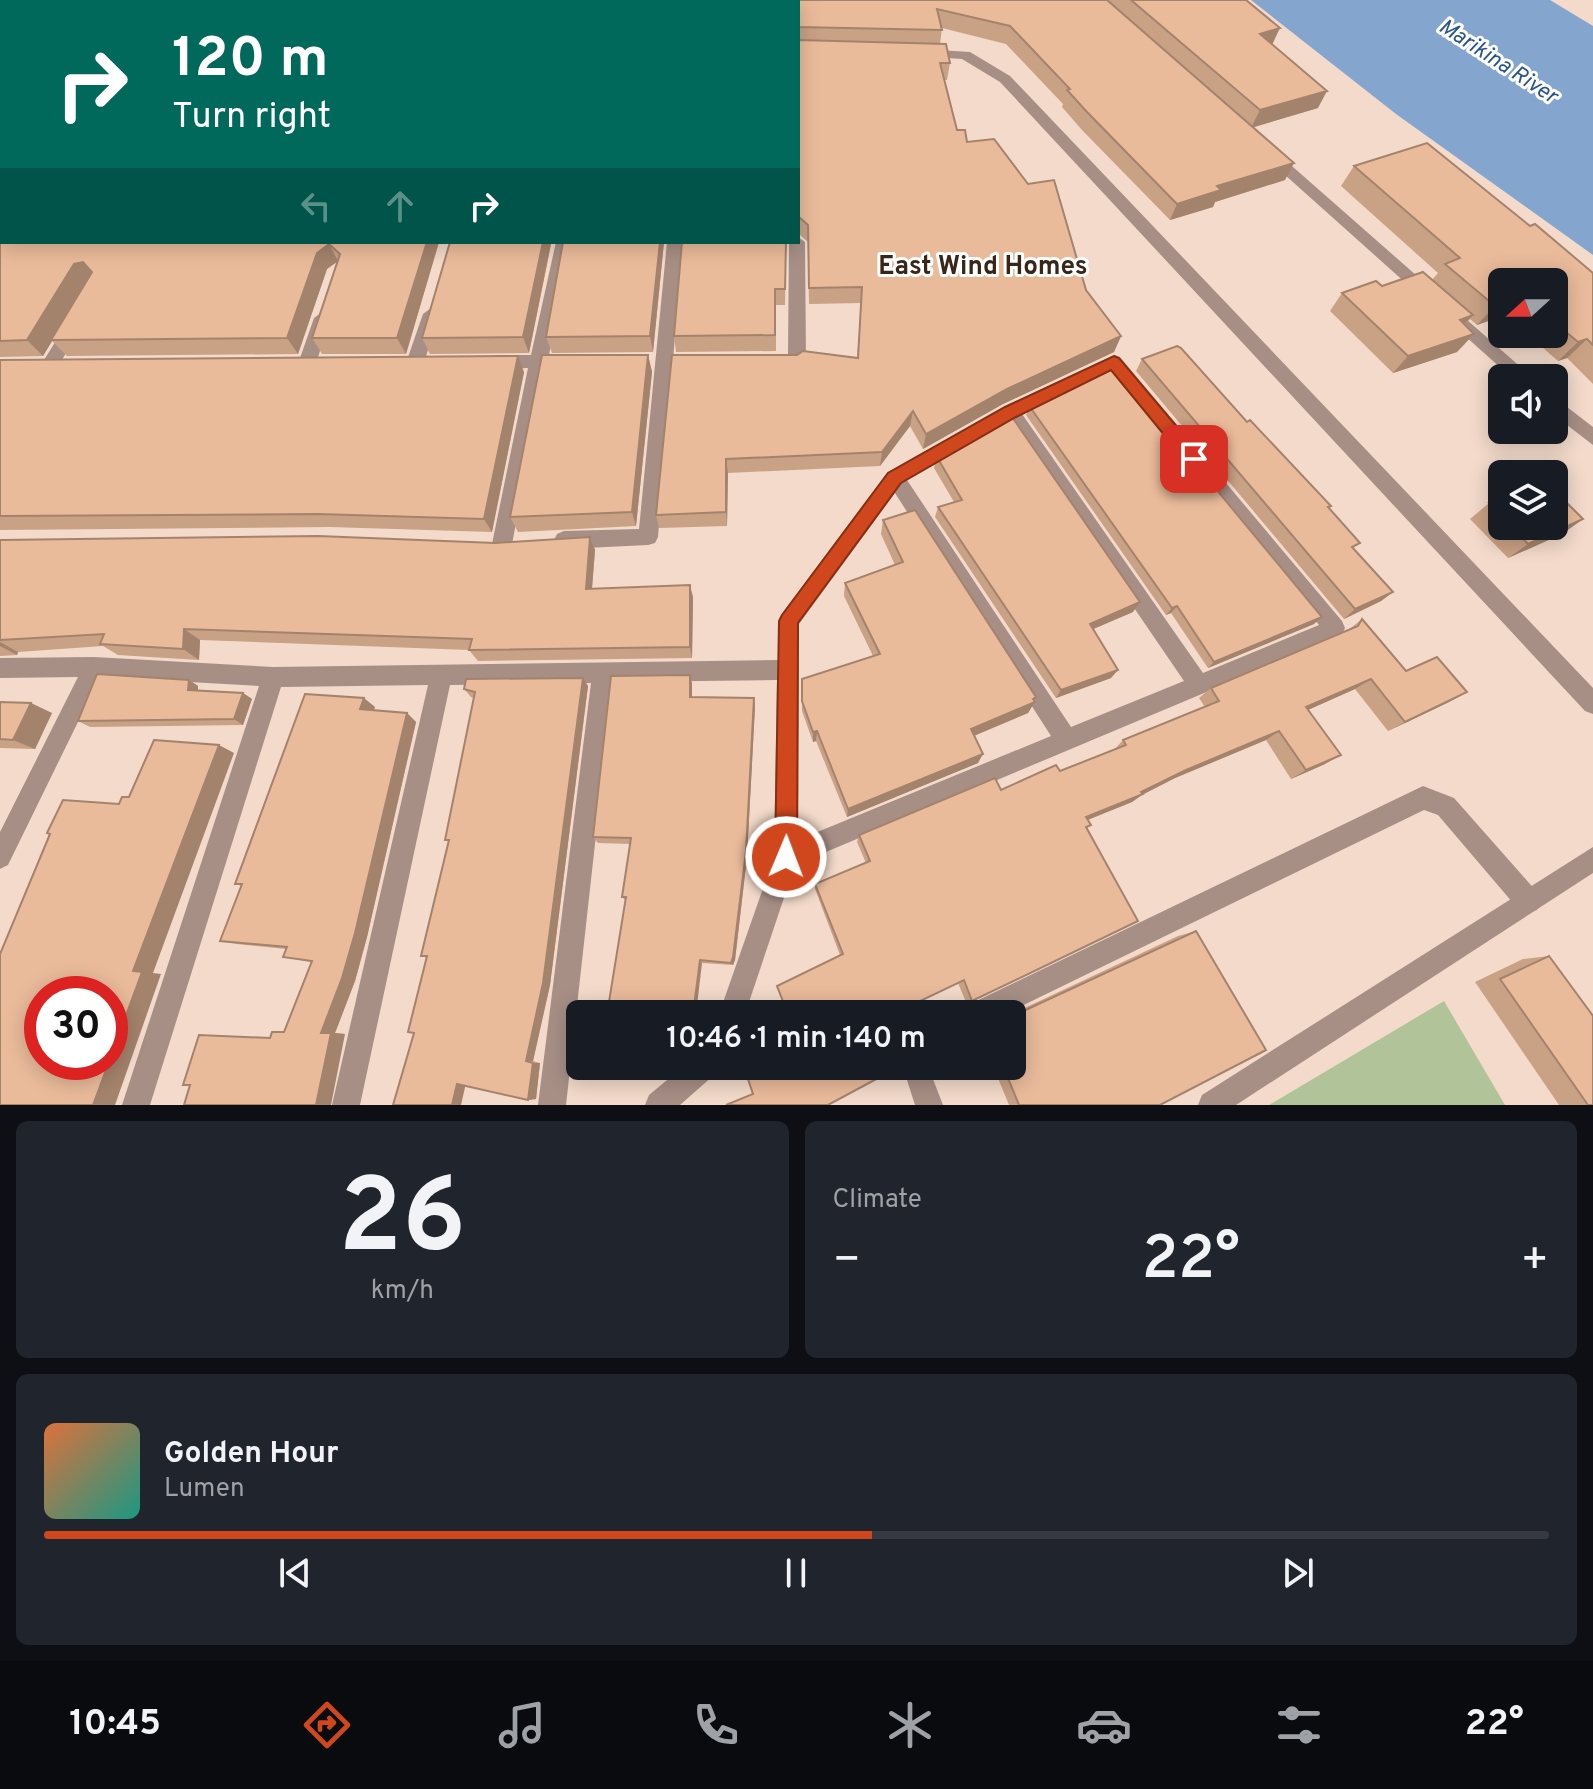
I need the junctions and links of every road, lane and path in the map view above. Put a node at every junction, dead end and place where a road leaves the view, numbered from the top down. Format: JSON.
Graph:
{"nodes":[{"id":1,"x":910,"y":52,"type":"edge"},
{"id":2,"x":1263,"y":148,"type":"edge"},
{"id":3,"x":675,"y":244,"type":"edge"},
{"id":4,"x":797,"y":244,"type":"edge"},
{"id":5,"x":562,"y":245,"type":"edge"},
{"id":6,"x":329,"y":297,"type":"edge"},
{"id":7,"x":436,"y":297,"type":"edge"},
{"id":8,"x":81,"y":313,"type":"edge"},
{"id":9,"x":537,"y":361,"type":"junction"},
{"id":10,"x":584,"y":361,"type":"edge"},
{"id":11,"x":752,"y":361,"type":"edge"},
{"id":12,"x":476,"y":362,"type":"edge"},
{"id":13,"x":307,"y":364,"type":"edge"},
{"id":14,"x":393,"y":364,"type":"edge"},
{"id":15,"x":1508,"y":364,"type":"edge"},
{"id":16,"x":50,"y":365,"type":"junction"},
{"id":17,"x":77,"y":365,"type":"edge"},
{"id":18,"x":27,"y":366,"type":"edge"},
{"id":19,"x":1010,"y":412,"type":"junction"},
{"id":20,"x":1568,"y":416,"type":"edge"},
{"id":21,"x":1593,"y":438,"type":"edge"},
{"id":22,"x":895,"y":478,"type":"junction"},
{"id":23,"x":544,"y":541,"type":"edge"},
{"id":24,"x":502,"y":544,"type":"edge"},
{"id":25,"x":94,"y":667,"type":"junction"},
{"id":26,"x":0,"y":668,"type":"edge"},
{"id":27,"x":788,"y":670,"type":"junction"},
{"id":28,"x":603,"y":672,"type":"junction"},
{"id":29,"x":441,"y":676,"type":"junction"},
{"id":30,"x":273,"y":677,"type":"junction"},
{"id":31,"x":1198,"y":683,"type":"junction"},
{"id":32,"x":1593,"y":704,"type":"edge"},
{"id":33,"x":1067,"y":741,"type":"junction"},
{"id":34,"x":2,"y":848,"type":"edge"},
{"id":35,"x":786,"y":857,"type":"junction"},
{"id":36,"x":1593,"y":859,"type":"edge"},
{"id":37,"x":1528,"y":901,"type":"junction"},
{"id":38,"x":737,"y":1000,"type":"edge"},
{"id":39,"x":1006,"y":1000,"type":"edge"},
{"id":40,"x":688,"y":1080,"type":"edge"},
{"id":41,"x":920,"y":1080,"type":"edge"},
{"id":42,"x":136,"y":1105,"type":"edge"},
{"id":43,"x":346,"y":1105,"type":"edge"},
{"id":44,"x":552,"y":1105,"type":"edge"},
{"id":45,"x":659,"y":1105,"type":"edge"},
{"id":46,"x":929,"y":1105,"type":"edge"},
{"id":47,"x":1212,"y":1105,"type":"edge"}],
"edges":[{"from":1,"to":32,"type":"street"},
{"from":2,"to":15,"type":"street"},
{"from":3,"to":23,"type":"street"},
{"from":4,"to":11,"type":"street"},
{"from":5,"to":9,"type":"street"},
{"from":6,"to":13,"type":"street"},
{"from":7,"to":14,"type":"street"},
{"from":8,"to":16,"type":"street"},
{"from":9,"to":10,"type":"street"},
{"from":9,"to":12,"type":"street"},
{"from":9,"to":24,"type":"street"},
{"from":16,"to":17,"type":"street"},
{"from":16,"to":18,"type":"street"},
{"from":19,"to":22,"type":"street"},
{"from":19,"to":31,"type":"street"},
{"from":19,"to":31,"type":"street"},
{"from":20,"to":21,"type":"street"},
{"from":22,"to":27,"type":"street"},
{"from":22,"to":33,"type":"street"},
{"from":25,"to":26,"type":"street"},
{"from":25,"to":30,"type":"street"},
{"from":25,"to":34,"type":"street"},
{"from":27,"to":28,"type":"street"},
{"from":27,"to":35,"type":"street"},
{"from":28,"to":29,"type":"street"},
{"from":28,"to":44,"type":"street"},
{"from":29,"to":30,"type":"street"},
{"from":29,"to":43,"type":"street"},
{"from":30,"to":42,"type":"street"},
{"from":31,"to":33,"type":"street"},
{"from":33,"to":35,"type":"street"},
{"from":35,"to":38,"type":"street"},
{"from":36,"to":37,"type":"street"},
{"from":37,"to":39,"type":"street"},
{"from":37,"to":47,"type":"street"},
{"from":40,"to":45,"type":"street"},
{"from":41,"to":46,"type":"street"}]}
